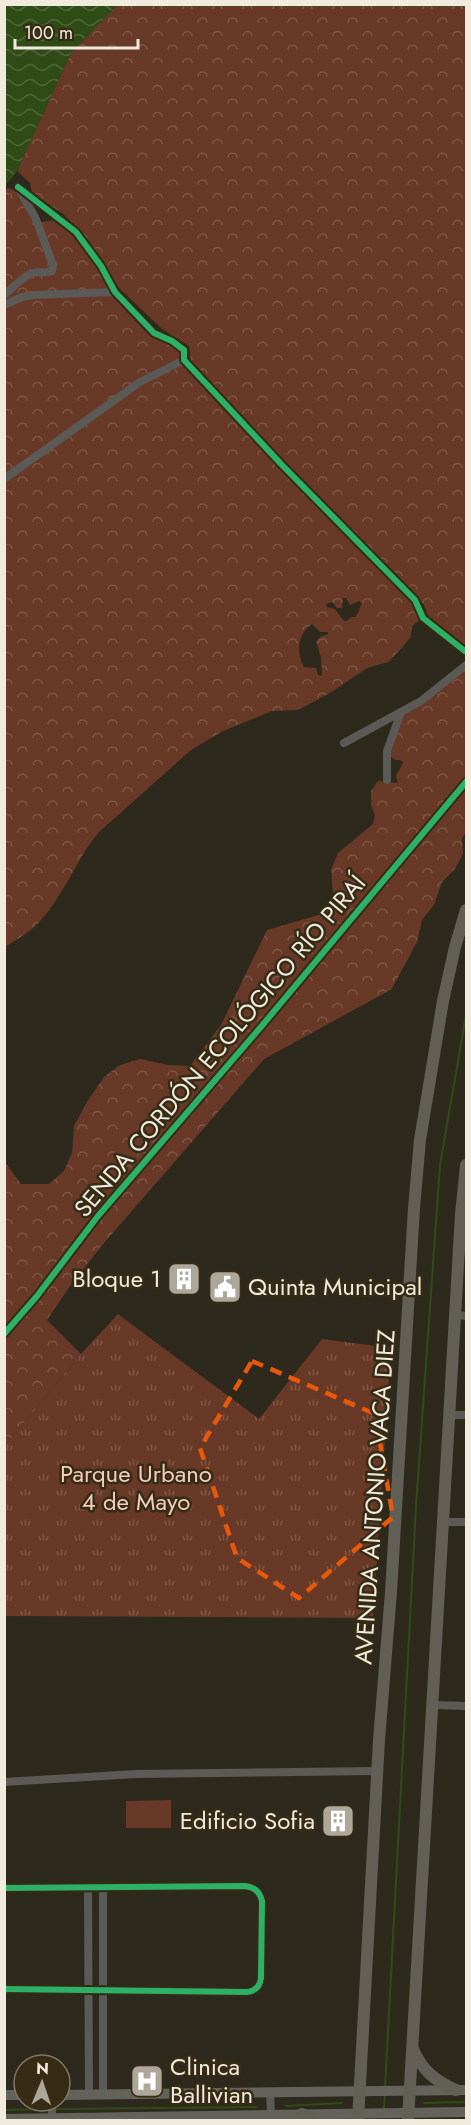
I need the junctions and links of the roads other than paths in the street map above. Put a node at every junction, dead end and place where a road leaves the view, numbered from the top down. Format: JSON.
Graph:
{"nodes":[{"id":1,"x":115,"y":292,"type":"junction"},
{"id":2,"x":4,"y":295,"type":"edge"},
{"id":3,"x":4,"y":305,"type":"edge"},
{"id":4,"x":184,"y":360,"type":"junction"},
{"id":5,"x":4,"y":479,"type":"edge"},
{"id":6,"x":466,"y":652,"type":"edge"},
{"id":7,"x":466,"y":665,"type":"edge"},
{"id":8,"x":401,"y":711,"type":"junction"},
{"id":9,"x":344,"y":743,"type":"dead end"},
{"id":10,"x":387,"y":780,"type":"dead end"},
{"id":11,"x":466,"y":910,"type":"edge"},
{"id":12,"x":466,"y":1166,"type":"edge"},
{"id":13,"x":464,"y":1214,"type":"edge"},
{"id":14,"x":461,"y":1316,"type":"edge"},
{"id":15,"x":450,"y":1414,"type":"junction"},
{"id":16,"x":466,"y":1415,"type":"edge"},
{"id":17,"x":443,"y":1522,"type":"junction"},
{"id":18,"x":466,"y":1522,"type":"edge"},
{"id":19,"x":433,"y":1705,"type":"junction"},
{"id":20,"x":466,"y":1706,"type":"edge"},
{"id":21,"x":378,"y":1771,"type":"junction"},
{"id":22,"x":4,"y":1782,"type":"edge"},
{"id":23,"x":4,"y":1888,"type":"edge"},
{"id":24,"x":88,"y":1888,"type":"junction"},
{"id":25,"x":103,"y":1888,"type":"junction"},
{"id":26,"x":4,"y":1989,"type":"edge"},
{"id":27,"x":88,"y":1990,"type":"junction"},
{"id":28,"x":103,"y":1990,"type":"junction"},
{"id":29,"x":411,"y":2045,"type":"junction"},
{"id":30,"x":461,"y":2090,"type":"edge"},
{"id":31,"x":363,"y":2091,"type":"junction"},
{"id":32,"x":404,"y":2091,"type":"junction"},
{"id":33,"x":270,"y":2092,"type":"junction"},
{"id":34,"x":89,"y":2094,"type":"junction"},
{"id":35,"x":103,"y":2094,"type":"junction"},
{"id":36,"x":72,"y":2095,"type":"edge"},
{"id":37,"x":466,"y":2112,"type":"edge"},
{"id":38,"x":52,"y":2113,"type":"edge"},
{"id":39,"x":271,"y":2114,"type":"junction"},
{"id":40,"x":302,"y":2114,"type":"junction"},
{"id":41,"x":361,"y":2115,"type":"edge"},
{"id":42,"x":405,"y":2115,"type":"edge"},
{"id":43,"x":52,"y":2118,"type":"junction"},
{"id":44,"x":4,"y":2119,"type":"edge"},
{"id":45,"x":96,"y":2119,"type":"edge"},
{"id":46,"x":315,"y":2121,"type":"edge"}],
"edges":[{"from":1,"to":2,"type":"street"},
{"from":1,"to":3,"type":"street"},
{"from":1,"to":4,"type":"street"},
{"from":4,"to":5,"type":"street"},
{"from":4,"to":6,"type":"street"},
{"from":7,"to":8,"type":"street"},
{"from":8,"to":9,"type":"street"},
{"from":8,"to":10,"type":"street"},
{"from":11,"to":21,"type":"highway","name":"AVENIDA ANTONIO VACA DIEZ"},
{"from":12,"to":13,"type":"highway"},
{"from":13,"to":14,"type":"highway"},
{"from":14,"to":15,"type":"highway"},
{"from":15,"to":16,"type":"street"},
{"from":15,"to":17,"type":"highway"},
{"from":17,"to":18,"type":"street"},
{"from":17,"to":19,"type":"highway"},
{"from":19,"to":20,"type":"street"},
{"from":19,"to":29,"type":"highway"},
{"from":21,"to":22,"type":"street"},
{"from":21,"to":31,"type":"highway","name":"AVENIDA ANTONIO VACA DIEZ"},
{"from":23,"to":24,"type":"street"},
{"from":24,"to":25,"type":"street"},
{"from":24,"to":27,"type":"street"},
{"from":25,"to":28,"type":"street"},
{"from":25,"to":28,"type":"street"},
{"from":26,"to":27,"type":"street"},
{"from":27,"to":28,"type":"street"},
{"from":27,"to":34,"type":"street"},
{"from":28,"to":35,"type":"street"},
{"from":29,"to":30,"type":"highway"},
{"from":29,"to":32,"type":"highway"},
{"from":30,"to":32,"type":"main road"},
{"from":31,"to":32,"type":"main road"},
{"from":31,"to":33,"type":"main road"},
{"from":31,"to":41,"type":"highway","name":"AVENIDA ANTONIO VACA DIEZ"},
{"from":32,"to":42,"type":"highway"},
{"from":33,"to":35,"type":"main road"},
{"from":33,"to":39,"type":"street"},
{"from":34,"to":35,"type":"main road"},
{"from":34,"to":36,"type":"main road"},
{"from":37,"to":42,"type":"main road"},
{"from":38,"to":43,"type":"street"},
{"from":39,"to":40,"type":"main road"},
{"from":39,"to":45,"type":"main road"},
{"from":40,"to":41,"type":"main road"},
{"from":40,"to":46,"type":"highway"},
{"from":41,"to":42,"type":"main road"},
{"from":43,"to":44,"type":"main road"},
{"from":43,"to":45,"type":"main road"}]}
